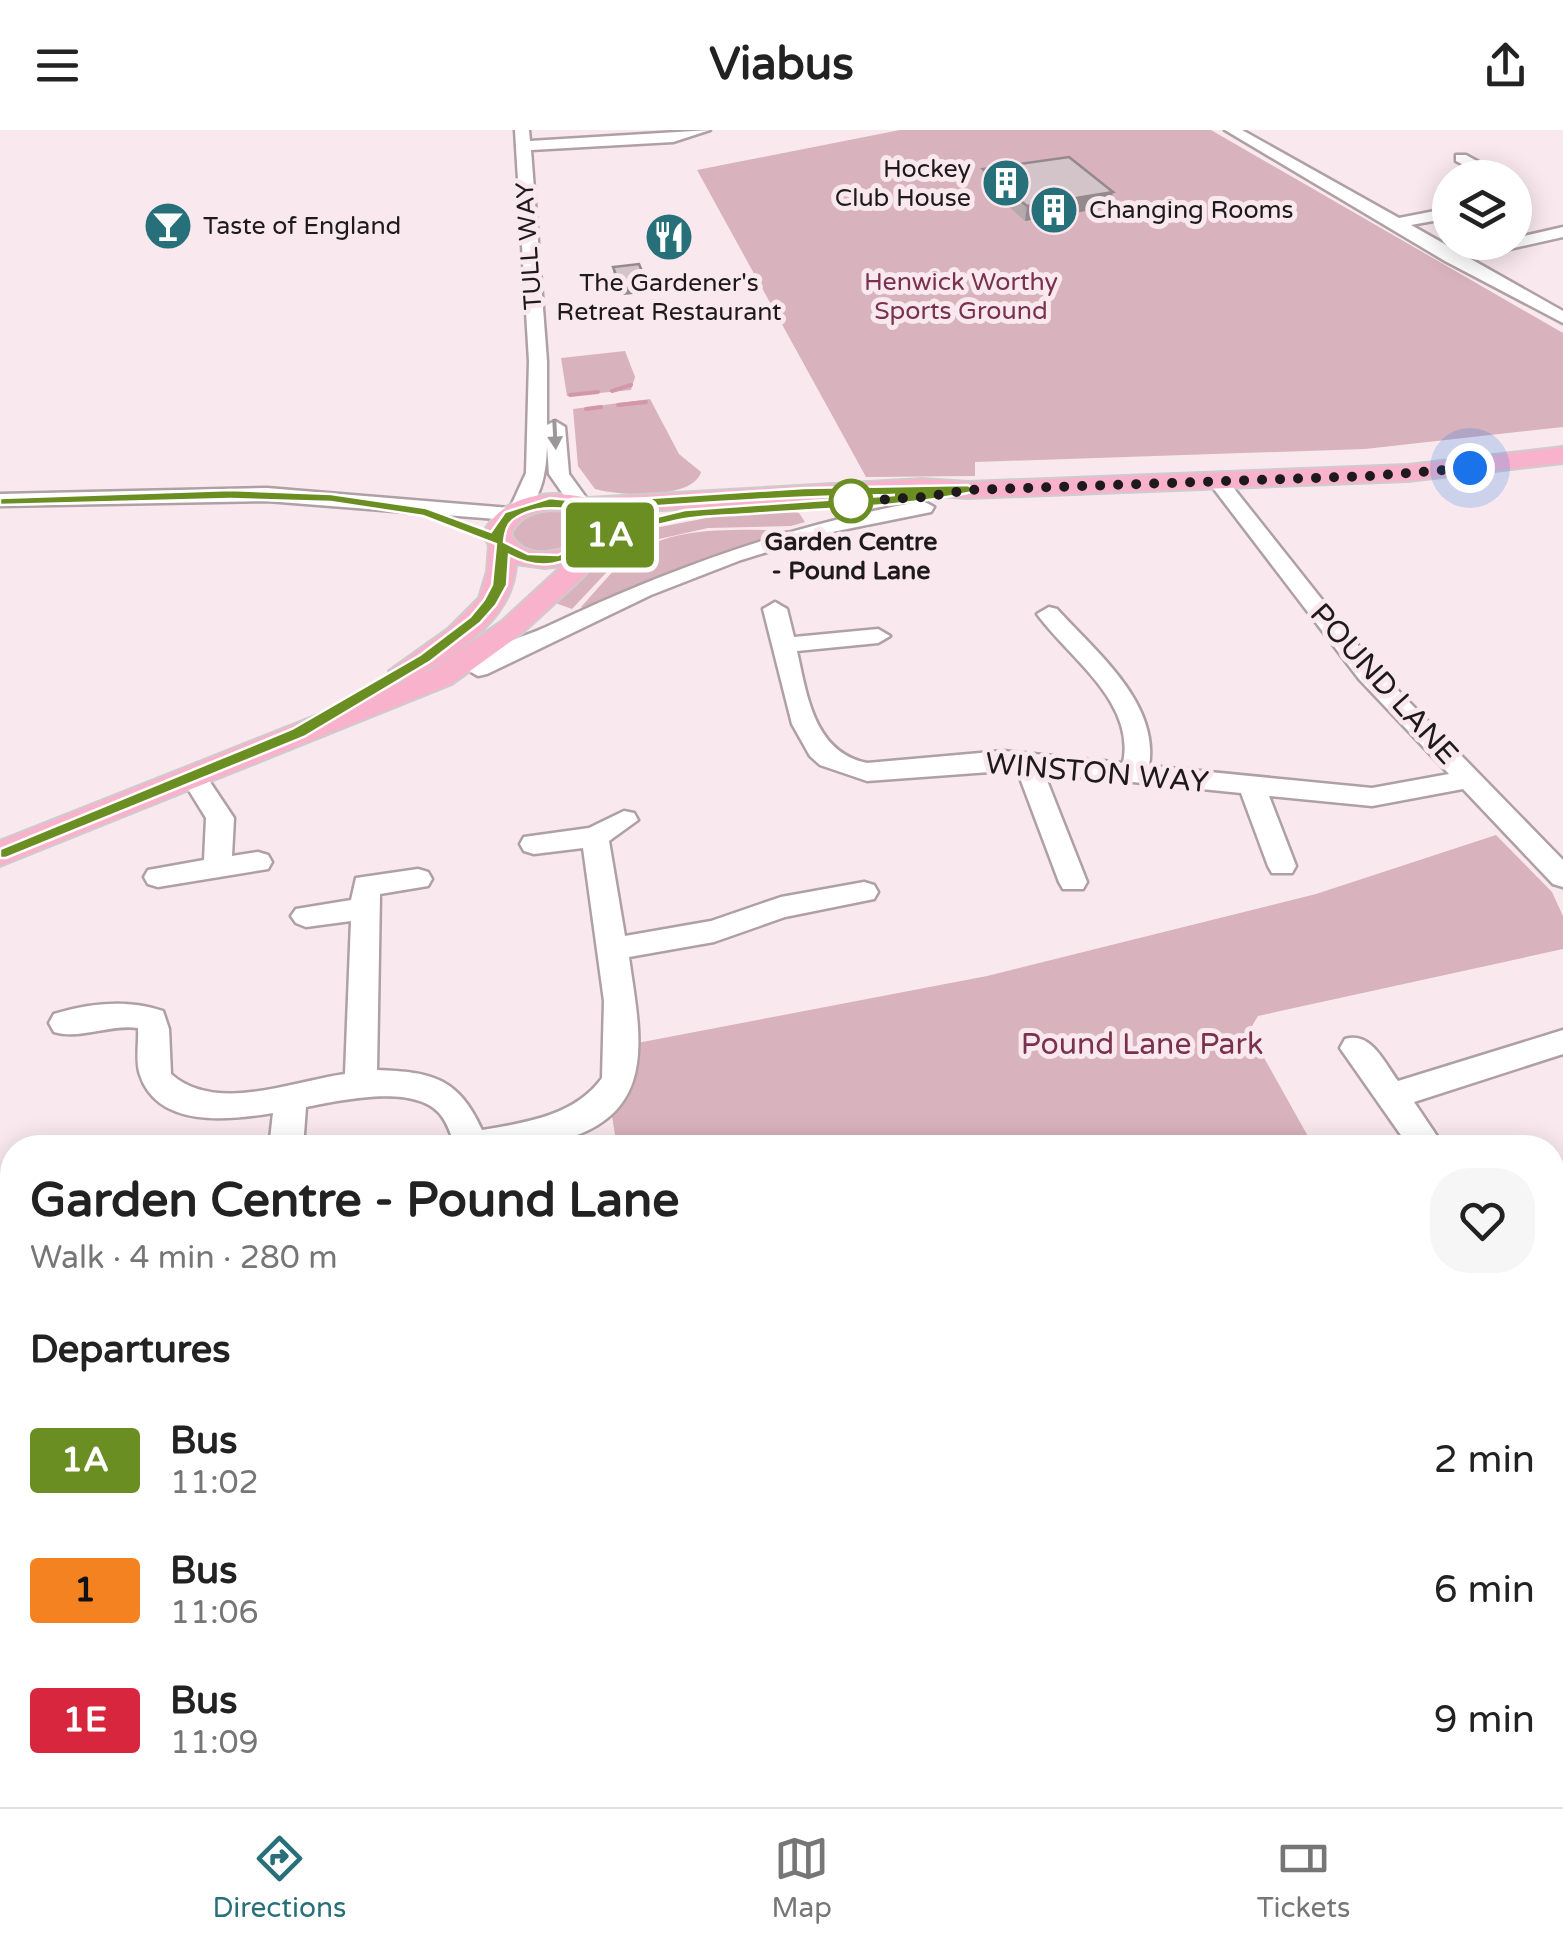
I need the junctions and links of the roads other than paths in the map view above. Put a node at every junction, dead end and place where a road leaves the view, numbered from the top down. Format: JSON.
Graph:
{"nodes":[{"id":1,"x":703,"y":130,"type":"edge"},
{"id":2,"x":1232,"y":130,"type":"edge"},
{"id":3,"x":522,"y":138,"type":"edge"},
{"id":4,"x":1461,"y":158,"type":"dead end"},
{"id":5,"x":1465,"y":160,"type":"edge"},
{"id":6,"x":1432,"y":216,"type":"edge"},
{"id":7,"x":1393,"y":224,"type":"junction"},
{"id":8,"x":1563,"y":232,"type":"edge"},
{"id":9,"x":1532,"y":239,"type":"edge"},
{"id":10,"x":1432,"y":246,"type":"edge"},
{"id":11,"x":1458,"y":260,"type":"edge"},
{"id":12,"x":1563,"y":300,"type":"edge"},
{"id":13,"x":1542,"y":306,"type":"junction"},
{"id":14,"x":1563,"y":318,"type":"edge"},
{"id":15,"x":538,"y":362,"type":"junction"},
{"id":16,"x":1563,"y":456,"type":"edge"},
{"id":17,"x":1217,"y":480,"type":"junction"},
{"id":18,"x":807,"y":498,"type":"junction"},
{"id":19,"x":0,"y":500,"type":"edge"},
{"id":20,"x":584,"y":505,"type":"junction"},
{"id":21,"x":923,"y":508,"type":"dead end"},
{"id":22,"x":508,"y":527,"type":"junction"},
{"id":23,"x":825,"y":528,"type":"junction"},
{"id":24,"x":598,"y":542,"type":"junction"},
{"id":25,"x":774,"y":609,"type":"dead end"},
{"id":26,"x":1049,"y":614,"type":"dead end"},
{"id":27,"x":867,"y":643,"type":"dead end"},
{"id":28,"x":785,"y":645,"type":"junction"},
{"id":29,"x":478,"y":669,"type":"dead end"},
{"id":30,"x":298,"y":733,"type":"junction"},
{"id":31,"x":1028,"y":762,"type":"junction"},
{"id":32,"x":1134,"y":774,"type":"junction"},
{"id":33,"x":193,"y":776,"type":"junction"},
{"id":34,"x":1469,"y":779,"type":"junction"},
{"id":35,"x":1252,"y":787,"type":"junction"},
{"id":36,"x":624,"y":820,"type":"dead end"},
{"id":37,"x":595,"y":837,"type":"junction"},
{"id":38,"x":534,"y":844,"type":"dead end"},
{"id":39,"x":0,"y":854,"type":"edge"},
{"id":40,"x":258,"y":862,"type":"dead end"},
{"id":41,"x":1282,"y":866,"type":"dead end"},
{"id":42,"x":218,"y":868,"type":"junction"},
{"id":43,"x":158,"y":876,"type":"dead end"},
{"id":44,"x":1563,"y":877,"type":"edge"},
{"id":45,"x":418,"y":879,"type":"dead end"},
{"id":46,"x":1073,"y":882,"type":"dead end"},
{"id":47,"x":853,"y":900,"type":"dead end"},
{"id":48,"x":365,"y":909,"type":"junction"},
{"id":49,"x":306,"y":916,"type":"dead end"},
{"id":50,"x":613,"y":949,"type":"junction"},
{"id":51,"x":66,"y":1023,"type":"dead end"},
{"id":52,"x":1563,"y":1042,"type":"edge"},
{"id":53,"x":1356,"y":1048,"type":"dead end"},
{"id":54,"x":361,"y":1084,"type":"junction"},
{"id":55,"x":1391,"y":1096,"type":"junction"},
{"id":56,"x":291,"y":1098,"type":"junction"},
{"id":57,"x":287,"y":1135,"type":"edge"},
{"id":58,"x":469,"y":1135,"type":"edge"},
{"id":59,"x":532,"y":1135,"type":"edge"},
{"id":60,"x":1420,"y":1135,"type":"edge"}],
"edges":[{"from":1,"to":3,"type":"street"},
{"from":2,"to":7,"type":"street"},
{"from":3,"to":15,"type":"street","name":"TULL WAY"},
{"from":4,"to":5,"type":"street"},
{"from":6,"to":7,"type":"street"},
{"from":7,"to":10,"type":"street"},
{"from":8,"to":9,"type":"street"},
{"from":11,"to":13,"type":"street"},
{"from":12,"to":13,"type":"street"},
{"from":13,"to":14,"type":"street"},
{"from":15,"to":20,"type":"street","name":"TULL WAY","one_way":true},
{"from":15,"to":22,"type":"street","name":"TULL WAY"},
{"from":16,"to":17,"type":"main road"},
{"from":17,"to":18,"type":"main road"},
{"from":17,"to":34,"type":"street","name":"POUND LANE"},
{"from":18,"to":20,"type":"main road"},
{"from":18,"to":23,"type":"street"},
{"from":18,"to":24,"type":"main road"},
{"from":19,"to":22,"type":"street"},
{"from":20,"to":22,"type":"main road"},
{"from":20,"to":24,"type":"main road"},
{"from":21,"to":23,"type":"street"},
{"from":22,"to":24,"type":"main road"},
{"from":22,"to":30,"type":"main road"},
{"from":23,"to":29,"type":"street"},
{"from":24,"to":30,"type":"main road"},
{"from":25,"to":28,"type":"street","name":"WINSTON WAY"},
{"from":26,"to":32,"type":"street"},
{"from":27,"to":28,"type":"street"},
{"from":28,"to":31,"type":"street","name":"WINSTON WAY"},
{"from":30,"to":33,"type":"main road"},
{"from":31,"to":32,"type":"street","name":"WINSTON WAY"},
{"from":31,"to":46,"type":"street"},
{"from":32,"to":35,"type":"street","name":"WINSTON WAY"},
{"from":33,"to":39,"type":"main road"},
{"from":33,"to":42,"type":"street"},
{"from":34,"to":35,"type":"street","name":"WINSTON WAY"},
{"from":34,"to":44,"type":"street","name":"POUND LANE"},
{"from":35,"to":41,"type":"street"},
{"from":36,"to":37,"type":"street"},
{"from":37,"to":38,"type":"street"},
{"from":37,"to":50,"type":"street"},
{"from":40,"to":42,"type":"street"},
{"from":42,"to":43,"type":"street"},
{"from":45,"to":48,"type":"street"},
{"from":47,"to":50,"type":"street"},
{"from":48,"to":49,"type":"street"},
{"from":48,"to":54,"type":"street"},
{"from":50,"to":59,"type":"street"},
{"from":51,"to":56,"type":"street"},
{"from":52,"to":55,"type":"street"},
{"from":53,"to":55,"type":"street"},
{"from":54,"to":56,"type":"street"},
{"from":54,"to":58,"type":"street"},
{"from":55,"to":60,"type":"street"},
{"from":56,"to":57,"type":"street"}]}
